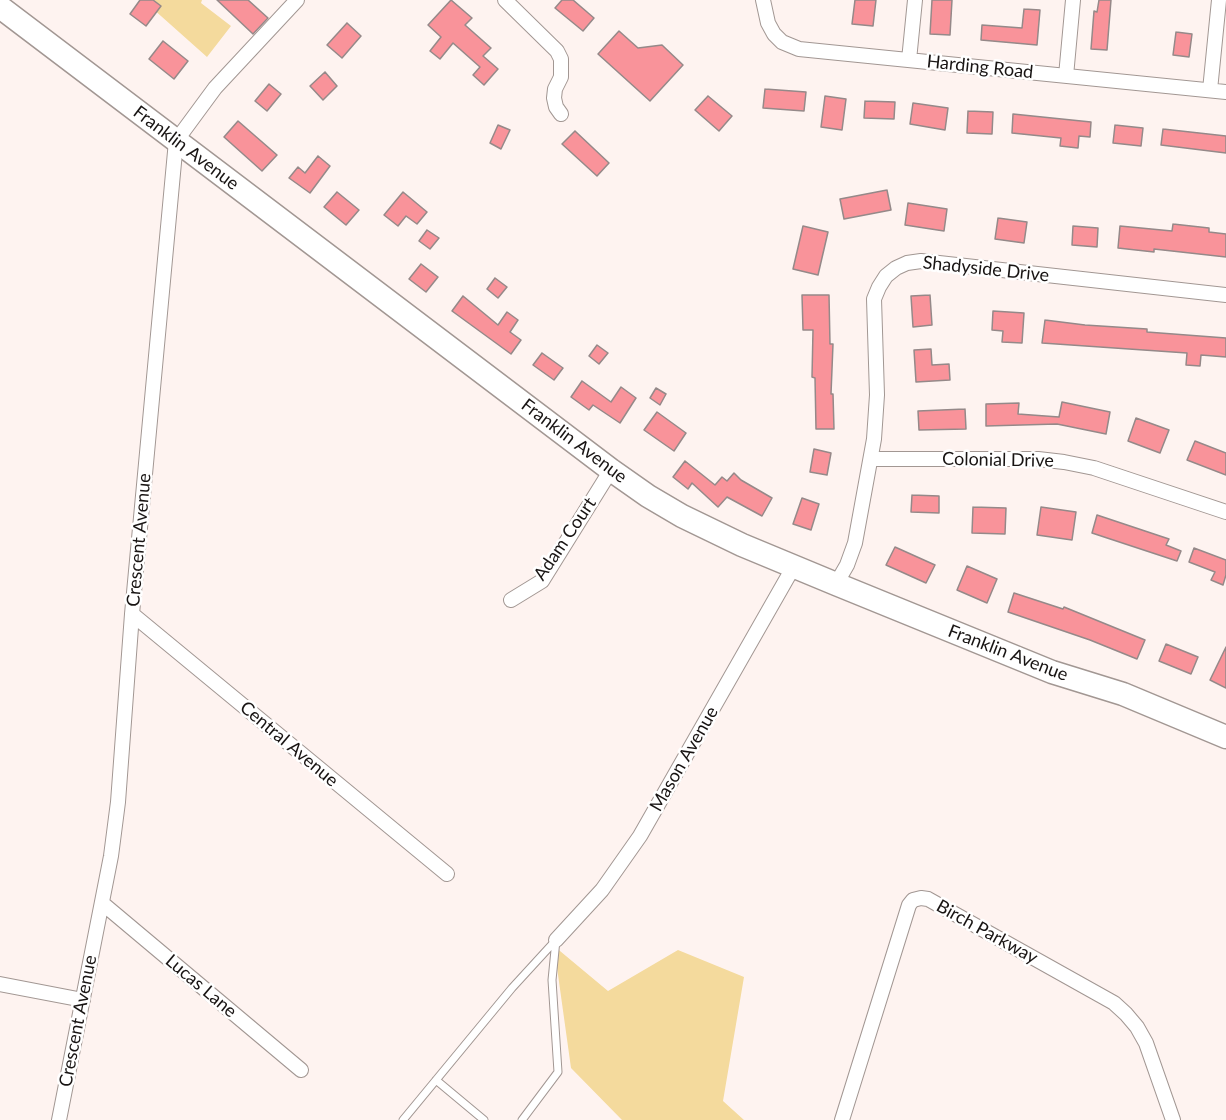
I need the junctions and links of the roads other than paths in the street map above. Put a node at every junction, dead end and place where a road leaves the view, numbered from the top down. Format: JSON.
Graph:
{"nodes":[{"id":1,"x":297,"y":0,"type":"edge"},
{"id":2,"x":506,"y":0,"type":"edge"},
{"id":3,"x":763,"y":0,"type":"edge"},
{"id":4,"x":915,"y":0,"type":"edge"},
{"id":5,"x":1073,"y":0,"type":"edge"},
{"id":6,"x":1219,"y":0,"type":"edge"},
{"id":7,"x":0,"y":7,"type":"edge"},
{"id":8,"x":909,"y":60,"type":"junction"},
{"id":9,"x":1066,"y":76,"type":"junction"},
{"id":10,"x":1210,"y":90,"type":"junction"},
{"id":11,"x":1226,"y":92,"type":"edge"},
{"id":12,"x":561,"y":114,"type":"dead end"},
{"id":13,"x":176,"y":141,"type":"junction"},
{"id":14,"x":1226,"y":295,"type":"edge"},
{"id":15,"x":871,"y":459,"type":"junction"},
{"id":16,"x":611,"y":470,"type":"junction"},
{"id":17,"x":1226,"y":512,"type":"edge"},
{"id":18,"x":794,"y":566,"type":"junction"},
{"id":19,"x":836,"y":584,"type":"junction"},
{"id":20,"x":511,"y":600,"type":"dead end"},
{"id":21,"x":132,"y":614,"type":"junction"},
{"id":22,"x":1226,"y":737,"type":"edge"},
{"id":23,"x":447,"y":874,"type":"dead end"},
{"id":24,"x":102,"y":903,"type":"junction"},
{"id":25,"x":556,"y":940,"type":"junction"},
{"id":26,"x":0,"y":984,"type":"edge"},
{"id":27,"x":83,"y":1000,"type":"junction"},
{"id":28,"x":301,"y":1070,"type":"dead end"},
{"id":29,"x":436,"y":1080,"type":"junction"},
{"id":30,"x":59,"y":1120,"type":"edge"},
{"id":31,"x":403,"y":1120,"type":"edge"},
{"id":32,"x":484,"y":1120,"type":"edge"},
{"id":33,"x":522,"y":1120,"type":"edge"},
{"id":34,"x":842,"y":1120,"type":"edge"},
{"id":35,"x":1173,"y":1120,"type":"edge"}],
"edges":[{"from":1,"to":13,"type":"street"},
{"from":2,"to":12,"type":"street"},
{"from":3,"to":8,"type":"street","name":"Harding Road"},
{"from":4,"to":8,"type":"street"},
{"from":5,"to":9,"type":"street"},
{"from":6,"to":10,"type":"street"},
{"from":7,"to":13,"type":"main road","name":"Franklin Avenue"},
{"from":8,"to":9,"type":"street","name":"Harding Road"},
{"from":9,"to":10,"type":"street","name":"Harding Road"},
{"from":10,"to":11,"type":"street","name":"Harding Road"},
{"from":13,"to":16,"type":"main road","name":"Franklin Avenue"},
{"from":13,"to":21,"type":"street","name":"Crescent Avenue"},
{"from":14,"to":15,"type":"street","name":"Shadyside Drive"},
{"from":15,"to":17,"type":"street","name":"Colonial Drive"},
{"from":15,"to":19,"type":"street","name":"Shadyside Drive"},
{"from":16,"to":18,"type":"main road","name":"Franklin Avenue"},
{"from":16,"to":20,"type":"street","name":"Adam Court"},
{"from":18,"to":19,"type":"main road","name":"Franklin Avenue"},
{"from":18,"to":25,"type":"street","name":"Mason Avenue"},
{"from":19,"to":22,"type":"main road","name":"Franklin Avenue"},
{"from":21,"to":23,"type":"street","name":"Central Avenue"},
{"from":21,"to":24,"type":"street","name":"Crescent Avenue"},
{"from":24,"to":27,"type":"street","name":"Crescent Avenue"},
{"from":24,"to":28,"type":"street","name":"Lucas Lane"},
{"from":25,"to":29,"type":"lane"},
{"from":25,"to":33,"type":"lane"},
{"from":26,"to":27,"type":"street"},
{"from":27,"to":30,"type":"street","name":"Crescent Avenue"},
{"from":29,"to":31,"type":"lane"},
{"from":29,"to":32,"type":"lane"},
{"from":34,"to":35,"type":"street","name":"Birch Parkway"}]}
